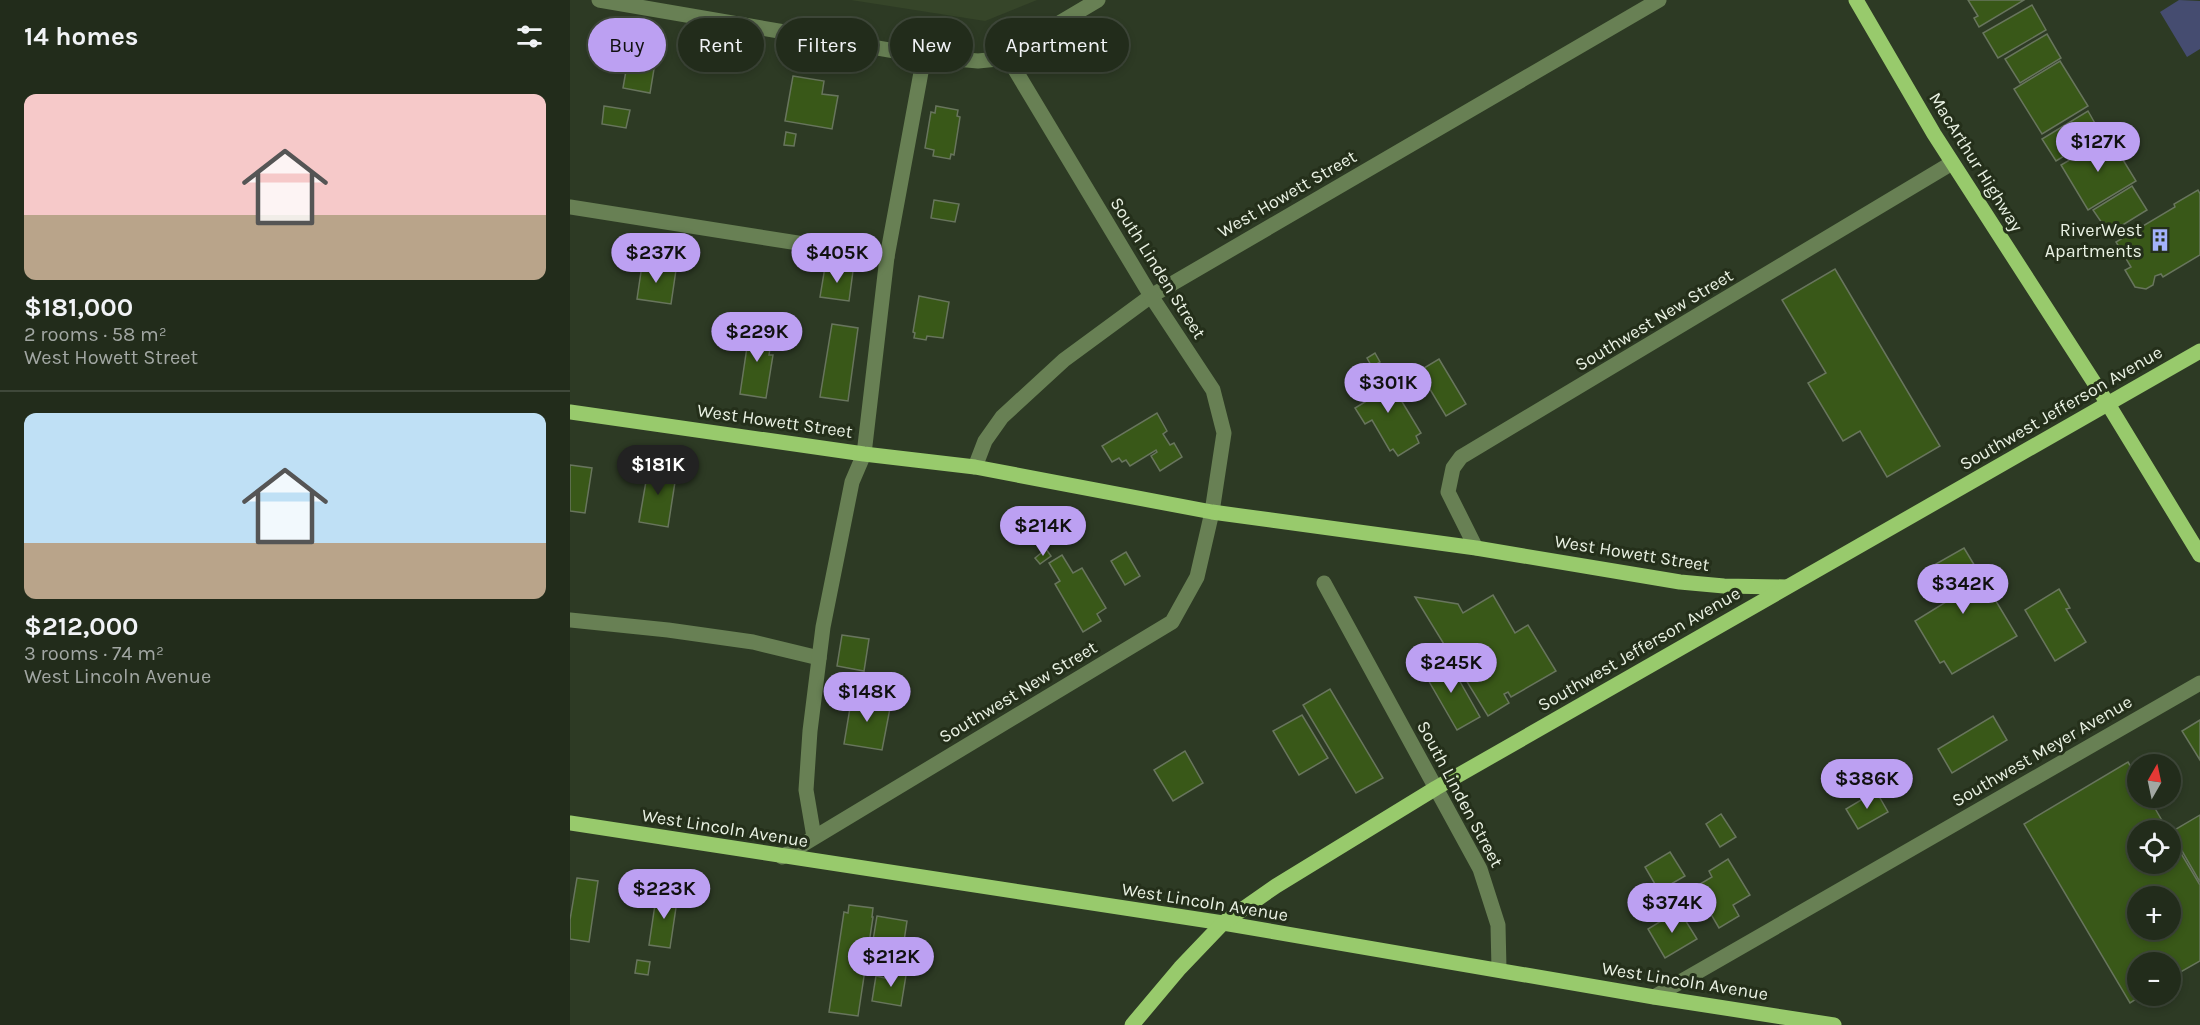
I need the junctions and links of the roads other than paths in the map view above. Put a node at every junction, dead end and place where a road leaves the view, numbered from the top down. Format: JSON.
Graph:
{"nodes":[{"id":1,"x":599,"y":0,"type":"edge"},
{"id":2,"x":1098,"y":0,"type":"edge"},
{"id":3,"x":1659,"y":0,"type":"edge"},
{"id":4,"x":1856,"y":0,"type":"edge"},
{"id":5,"x":1068,"y":18,"type":"edge"},
{"id":6,"x":890,"y":50,"type":"edge"},
{"id":7,"x":921,"y":72,"type":"edge"},
{"id":8,"x":1016,"y":72,"type":"edge"},
{"id":9,"x":1952,"y":163,"type":"junction"},
{"id":10,"x":570,"y":207,"type":"edge"},
{"id":11,"x":887,"y":257,"type":"junction"},
{"id":12,"x":1151,"y":296,"type":"junction"},
{"id":13,"x":2200,"y":351,"type":"edge"},
{"id":14,"x":2108,"y":404,"type":"junction"},
{"id":15,"x":570,"y":412,"type":"edge"},
{"id":16,"x":864,"y":454,"type":"junction"},
{"id":17,"x":975,"y":467,"type":"junction"},
{"id":18,"x":1212,"y":512,"type":"junction"},
{"id":19,"x":1476,"y":548,"type":"junction"},
{"id":20,"x":2200,"y":555,"type":"edge"},
{"id":21,"x":1324,"y":583,"type":"dead end"},
{"id":22,"x":1786,"y":587,"type":"junction"},
{"id":23,"x":570,"y":620,"type":"edge"},
{"id":24,"x":819,"y":658,"type":"junction"},
{"id":25,"x":2200,"y":683,"type":"edge"},
{"id":26,"x":1436,"y":788,"type":"junction"},
{"id":27,"x":570,"y":823,"type":"edge"},
{"id":28,"x":814,"y":837,"type":"junction"},
{"id":29,"x":782,"y":857,"type":"junction"},
{"id":30,"x":1223,"y":923,"type":"junction"},
{"id":31,"x":1499,"y":969,"type":"junction"},
{"id":32,"x":1654,"y":997,"type":"junction"},
{"id":33,"x":1824,"y":1024,"type":"edge"},
{"id":34,"x":1132,"y":1025,"type":"edge"}],
"edges":[{"from":1,"to":6,"type":"street"},
{"from":2,"to":5,"type":"street"},
{"from":3,"to":12,"type":"street","name":"West Howett Street"},
{"from":4,"to":9,"type":"main road","name":"MacArthur Highway"},
{"from":7,"to":11,"type":"street"},
{"from":8,"to":12,"type":"street","name":"South Linden Street"},
{"from":9,"to":14,"type":"main road","name":"MacArthur Highway"},
{"from":9,"to":19,"type":"street","name":"Southwest New Street"},
{"from":10,"to":11,"type":"street"},
{"from":11,"to":16,"type":"street"},
{"from":12,"to":17,"type":"street","name":"West Howett Street"},
{"from":12,"to":18,"type":"street","name":"South Linden Street"},
{"from":13,"to":14,"type":"main road","name":"Southwest Jefferson Avenue"},
{"from":14,"to":20,"type":"main road","name":"MacArthur Highway"},
{"from":14,"to":22,"type":"main road","name":"Southwest Jefferson Avenue"},
{"from":15,"to":16,"type":"main road","name":"West Howett Street"},
{"from":16,"to":17,"type":"main road","name":"West Howett Street"},
{"from":16,"to":24,"type":"street"},
{"from":17,"to":18,"type":"main road","name":"West Howett Street"},
{"from":18,"to":19,"type":"main road","name":"West Howett Street"},
{"from":18,"to":28,"type":"street","name":"Southwest New Street"},
{"from":19,"to":22,"type":"main road","name":"West Howett Street"},
{"from":21,"to":26,"type":"street","name":"South Linden Street"},
{"from":22,"to":26,"type":"main road","name":"Southwest Jefferson Avenue"},
{"from":23,"to":24,"type":"street"},
{"from":24,"to":28,"type":"street"},
{"from":25,"to":32,"type":"street","name":"Southwest Meyer Avenue"},
{"from":26,"to":30,"type":"main road","name":"Southwest Jefferson Avenue"},
{"from":26,"to":31,"type":"street","name":"South Linden Street"},
{"from":27,"to":29,"type":"main road","name":"West Lincoln Avenue"},
{"from":28,"to":29,"type":"street","name":"Southwest New Street"},
{"from":29,"to":30,"type":"main road","name":"West Lincoln Avenue"},
{"from":30,"to":31,"type":"main road","name":"West Lincoln Avenue"},
{"from":30,"to":34,"type":"main road","name":"Southwest Jefferson Avenue"},
{"from":31,"to":32,"type":"main road","name":"West Lincoln Avenue"},
{"from":32,"to":33,"type":"main road","name":"West Lincoln Avenue"}]}
